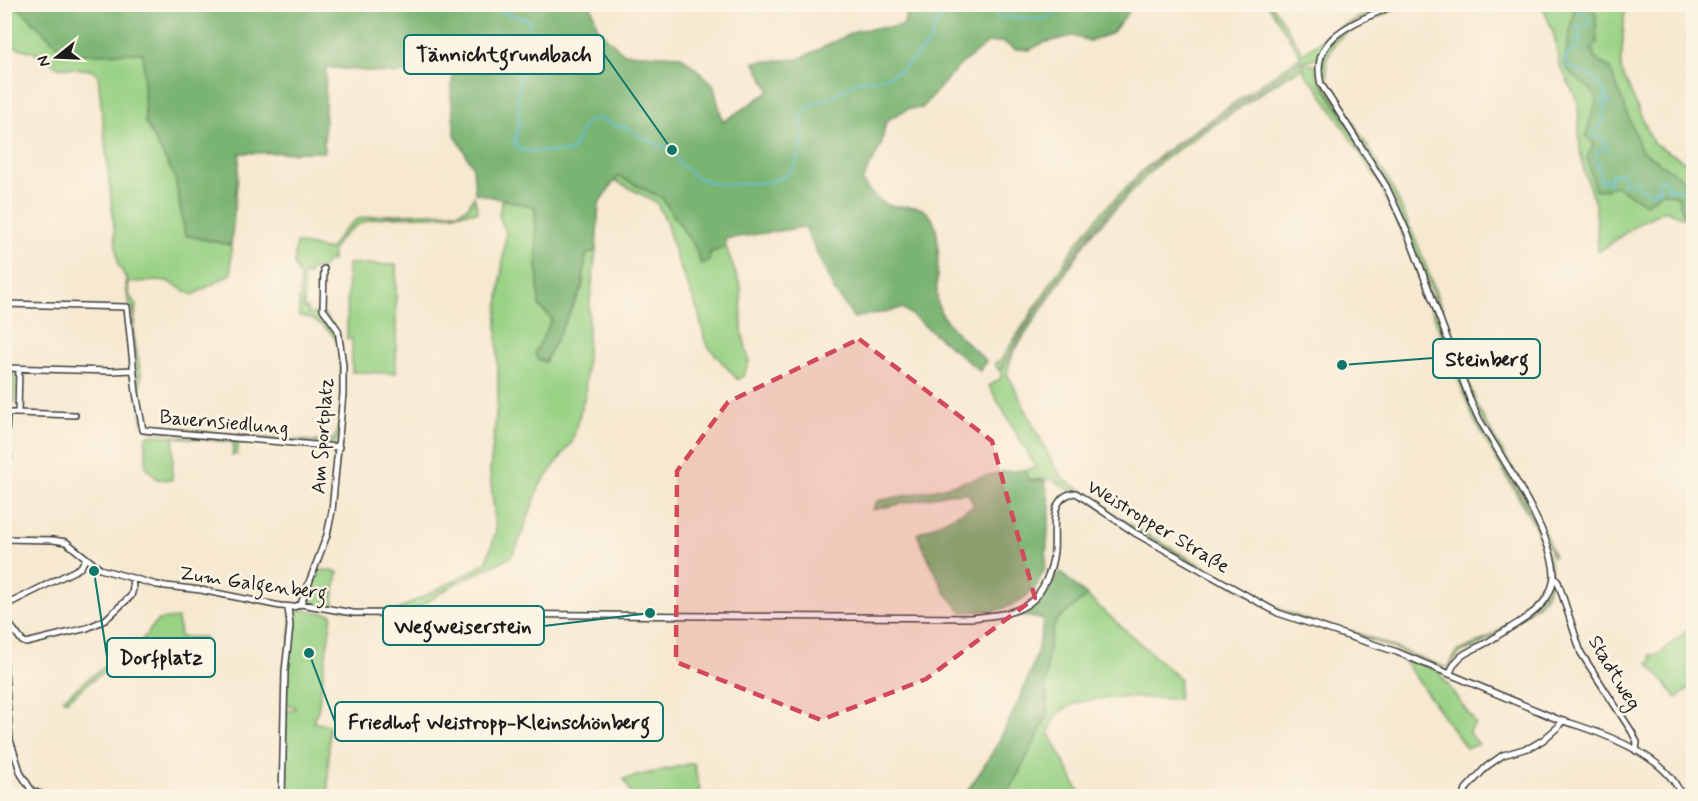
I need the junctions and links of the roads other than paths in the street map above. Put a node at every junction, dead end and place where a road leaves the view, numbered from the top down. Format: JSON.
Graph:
{"nodes":[{"id":1,"x":1396,"y":4,"type":"edge"},
{"id":2,"x":324,"y":269,"type":"dead end"},
{"id":3,"x":4,"y":304,"type":"edge"},
{"id":4,"x":4,"y":368,"type":"edge"},
{"id":5,"x":19,"y":369,"type":"junction"},
{"id":6,"x":134,"y":370,"type":"junction"},
{"id":7,"x":18,"y":413,"type":"junction"},
{"id":8,"x":75,"y":415,"type":"dead end"},
{"id":9,"x":339,"y":447,"type":"junction"},
{"id":10,"x":9,"y":458,"type":"dead end"},
{"id":11,"x":4,"y":539,"type":"edge"},
{"id":12,"x":86,"y":558,"type":"junction"},
{"id":13,"x":1554,"y":577,"type":"junction"},
{"id":14,"x":132,"y":578,"type":"junction"},
{"id":15,"x":143,"y":581,"type":"junction"},
{"id":16,"x":133,"y":590,"type":"junction"},
{"id":17,"x":301,"y":604,"type":"junction"},
{"id":18,"x":288,"y":607,"type":"junction"},
{"id":19,"x":363,"y":614,"type":"joint"},
{"id":20,"x":4,"y":616,"type":"edge"},
{"id":21,"x":4,"y":660,"type":"edge"},
{"id":22,"x":1450,"y":673,"type":"junction"},
{"id":23,"x":1562,"y":721,"type":"junction"},
{"id":24,"x":10,"y":740,"type":"junction"},
{"id":25,"x":4,"y":751,"type":"edge"},
{"id":26,"x":1636,"y":751,"type":"junction"},
{"id":27,"x":47,"y":796,"type":"edge"},
{"id":28,"x":282,"y":796,"type":"edge"},
{"id":29,"x":1464,"y":796,"type":"edge"},
{"id":30,"x":1681,"y":796,"type":"edge"}],
"edges":[{"from":1,"to":13,"type":"street","name":"Stadtweg"},
{"from":2,"to":9,"type":"street","name":"Am Sportplatz"},
{"from":3,"to":6,"type":"street"},
{"from":4,"to":5,"type":"street"},
{"from":5,"to":6,"type":"street"},
{"from":5,"to":7,"type":"street"},
{"from":6,"to":9,"type":"street","name":"Bauernsiedlung"},
{"from":7,"to":8,"type":"street"},
{"from":7,"to":10,"type":"street"},
{"from":9,"to":17,"type":"street","name":"Am Sportplatz"},
{"from":11,"to":12,"type":"street","name":"Zum Galgenberg"},
{"from":12,"to":14,"type":"street","name":"Zum Galgenberg"},
{"from":12,"to":20,"type":"street"},
{"from":13,"to":22,"type":"street"},
{"from":13,"to":26,"type":"street","name":"Stadtweg"},
{"from":14,"to":15,"type":"street","name":"Zum Galgenberg"},
{"from":14,"to":16,"type":"street"},
{"from":15,"to":16,"type":"street"},
{"from":15,"to":18,"type":"street","name":"Zum Galgenberg"},
{"from":16,"to":20,"type":"street"},
{"from":17,"to":18,"type":"street","name":"Zum Galgenberg"},
{"from":17,"to":19,"type":"street","name":"Zum Galgenberg"},
{"from":18,"to":28,"type":"street"},
{"from":19,"to":22,"type":"street","name":"Weistropper Straße"},
{"from":21,"to":24,"type":"street"},
{"from":22,"to":23,"type":"street","name":"Weistropper Straße"},
{"from":23,"to":26,"type":"street","name":"Weistropper Straße"},
{"from":23,"to":29,"type":"street"},
{"from":24,"to":25,"type":"street"},
{"from":24,"to":27,"type":"street"},
{"from":26,"to":30,"type":"street","name":"Weistropper Straße"}]}
